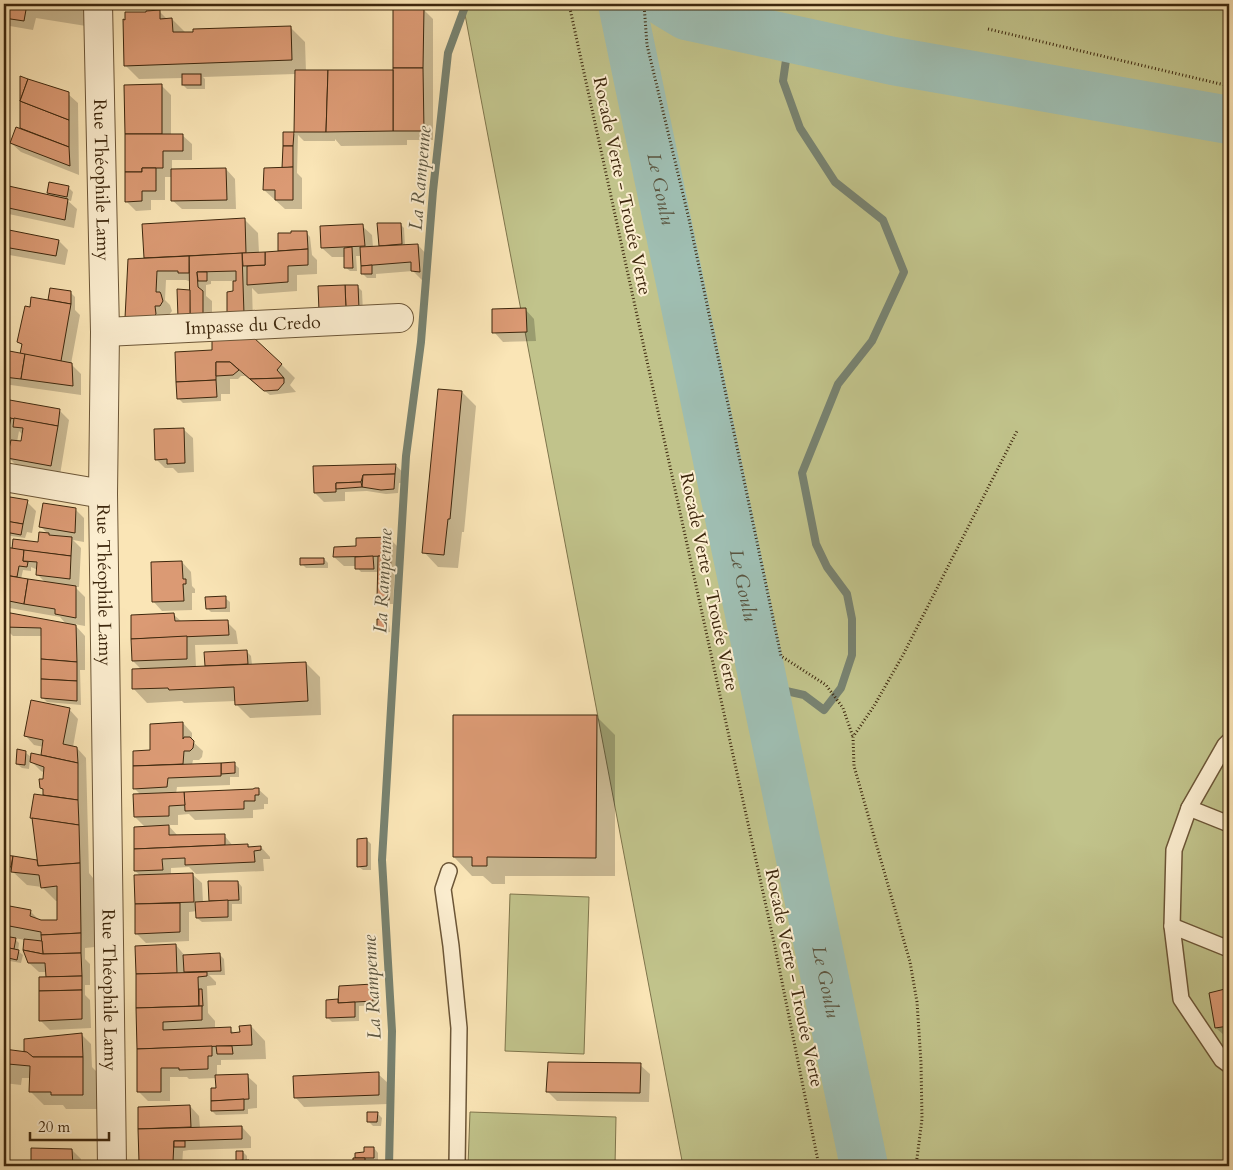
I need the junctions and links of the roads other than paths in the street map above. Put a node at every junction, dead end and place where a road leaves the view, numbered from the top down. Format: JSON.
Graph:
{"nodes":[{"id":1,"x":98,"y":4,"type":"edge"},
{"id":2,"x":399,"y":318,"type":"dead end"},
{"id":3,"x":105,"y":332,"type":"junction"},
{"id":4,"x":4,"y":476,"type":"edge"},
{"id":5,"x":103,"y":494,"type":"junction"},
{"id":6,"x":1229,"y":741,"type":"edge"},
{"id":7,"x":1189,"y":808,"type":"junction"},
{"id":8,"x":1229,"y":824,"type":"edge"},
{"id":9,"x":449,"y":871,"type":"dead end"},
{"id":10,"x":1172,"y":926,"type":"junction"},
{"id":11,"x":1229,"y":949,"type":"edge"},
{"id":12,"x":1229,"y":1064,"type":"edge"},
{"id":13,"x":112,"y":1166,"type":"edge"},
{"id":14,"x":457,"y":1166,"type":"edge"}],
"edges":[{"from":1,"to":3,"type":"street","name":"Rue Théophile Lamy"},
{"from":2,"to":3,"type":"street","name":"Impasse du Credo"},
{"from":3,"to":5,"type":"street","name":"Rue Théophile Lamy"},
{"from":4,"to":5,"type":"street"},
{"from":5,"to":13,"type":"street","name":"Rue Théophile Lamy"},
{"from":6,"to":7,"type":"lane"},
{"from":7,"to":8,"type":"lane"},
{"from":7,"to":10,"type":"lane"},
{"from":9,"to":14,"type":"lane"},
{"from":10,"to":11,"type":"lane"},
{"from":10,"to":12,"type":"lane"}]}
